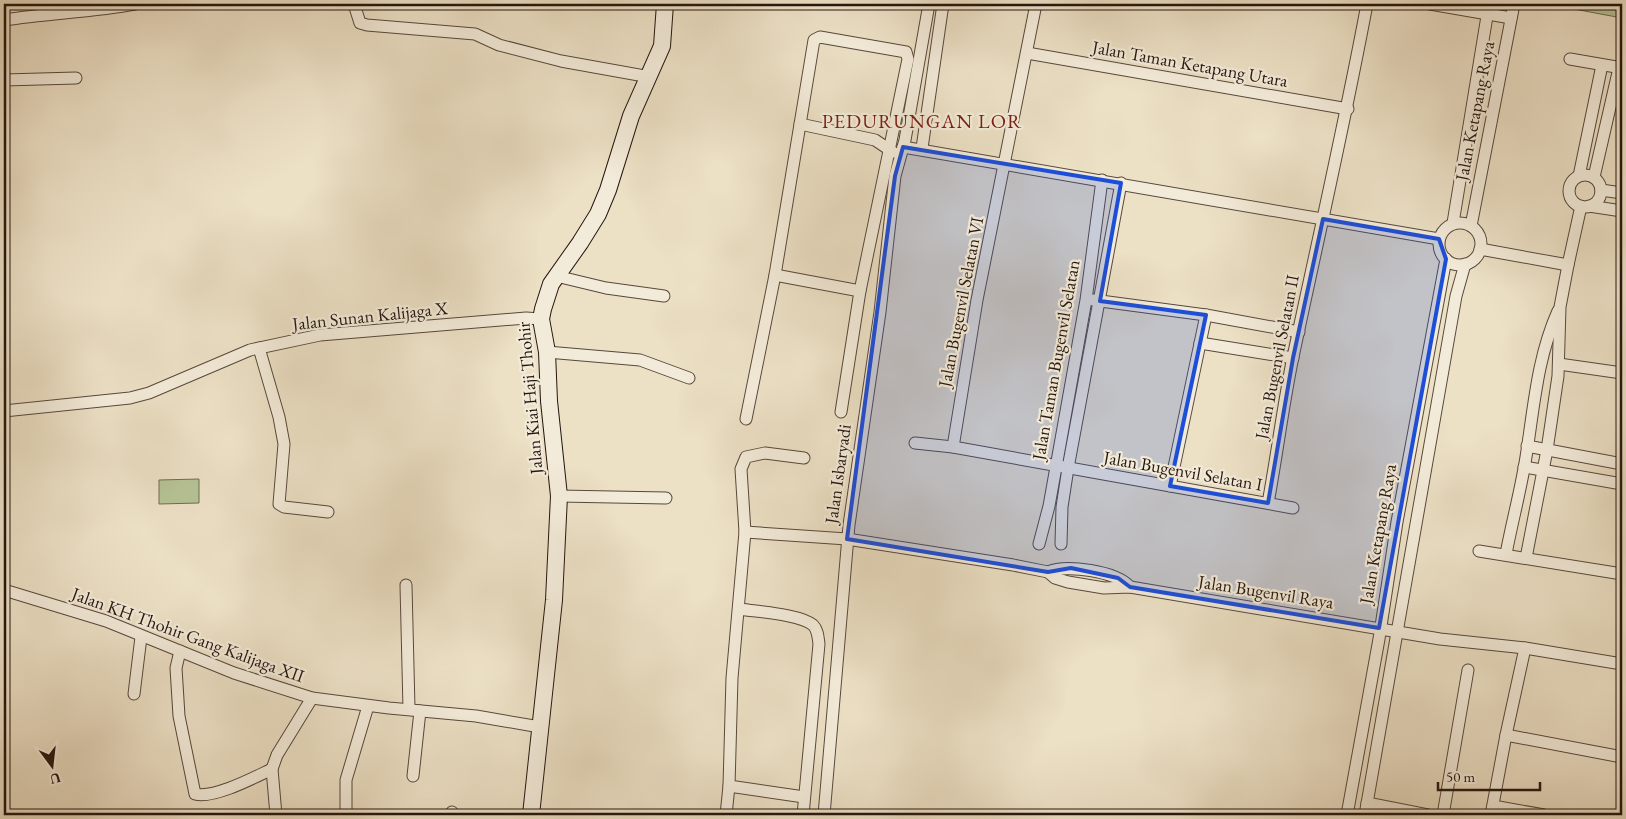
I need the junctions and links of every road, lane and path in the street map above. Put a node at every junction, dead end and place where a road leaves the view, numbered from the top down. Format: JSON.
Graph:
{"nodes":[{"id":1,"x":135,"y":4,"type":"edge"},
{"id":2,"x":354,"y":4,"type":"edge"},
{"id":3,"x":665,"y":4,"type":"edge"},
{"id":4,"x":929,"y":4,"type":"edge"},
{"id":5,"x":943,"y":4,"type":"edge"},
{"id":6,"x":1036,"y":4,"type":"edge"},
{"id":7,"x":1366,"y":4,"type":"edge"},
{"id":8,"x":1430,"y":4,"type":"edge"},
{"id":9,"x":1514,"y":4,"type":"edge"},
{"id":10,"x":1488,"y":9,"type":"edge"},
{"id":11,"x":1511,"y":18,"type":"junction"},
{"id":12,"x":4,"y":20,"type":"edge"},
{"id":13,"x":1026,"y":53,"type":"junction"},
{"id":14,"x":1570,"y":59,"type":"dead end"},
{"id":15,"x":1602,"y":65,"type":"junction"},
{"id":16,"x":1620,"y":68,"type":"edge"},
{"id":17,"x":650,"y":77,"type":"junction"},
{"id":18,"x":76,"y":78,"type":"dead end"},
{"id":19,"x":4,"y":80,"type":"edge"},
{"id":20,"x":1348,"y":109,"type":"junction"},
{"id":21,"x":800,"y":124,"type":"junction"},
{"id":22,"x":891,"y":136,"type":"junction"},
{"id":23,"x":875,"y":140,"type":"junction"},
{"id":24,"x":903,"y":147,"type":"junction"},
{"id":25,"x":922,"y":148,"type":"junction"},
{"id":26,"x":888,"y":150,"type":"junction"},
{"id":27,"x":1005,"y":163,"type":"junction"},
{"id":28,"x":1579,"y":176,"type":"junction"},
{"id":29,"x":1594,"y":177,"type":"junction"},
{"id":30,"x":1102,"y":180,"type":"junction"},
{"id":31,"x":1121,"y":183,"type":"junction"},
{"id":32,"x":1601,"y":190,"type":"junction"},
{"id":33,"x":1622,"y":194,"type":"edge"},
{"id":34,"x":1585,"y":206,"type":"junction"},
{"id":35,"x":1622,"y":210,"type":"edge"},
{"id":36,"x":1323,"y":219,"type":"junction"},
{"id":37,"x":1452,"y":223,"type":"junction"},
{"id":38,"x":1471,"y":226,"type":"junction"},
{"id":39,"x":1439,"y":239,"type":"junction"},
{"id":40,"x":1480,"y":249,"type":"junction"},
{"id":41,"x":1446,"y":259,"type":"junction"},
{"id":42,"x":1464,"y":264,"type":"junction"},
{"id":43,"x":1568,"y":265,"type":"junction"},
{"id":44,"x":775,"y":275,"type":"junction"},
{"id":45,"x":556,"y":276,"type":"junction"},
{"id":46,"x":860,"y":291,"type":"junction"},
{"id":47,"x":1439,"y":293,"type":"junction"},
{"id":48,"x":664,"y":296,"type":"dead end"},
{"id":49,"x":1456,"y":296,"type":"junction"},
{"id":50,"x":1086,"y":300,"type":"junction"},
{"id":51,"x":1100,"y":301,"type":"junction"},
{"id":52,"x":1560,"y":307,"type":"junction"},
{"id":53,"x":1206,"y":315,"type":"junction"},
{"id":54,"x":541,"y":320,"type":"junction"},
{"id":55,"x":1299,"y":332,"type":"junction"},
{"id":56,"x":1200,"y":343,"type":"junction"},
{"id":57,"x":259,"y":348,"type":"junction"},
{"id":58,"x":1543,"y":348,"type":"junction"},
{"id":59,"x":1560,"y":350,"type":"junction"},
{"id":60,"x":547,"y":352,"type":"junction"},
{"id":61,"x":1293,"y":358,"type":"junction"},
{"id":62,"x":1559,"y":370,"type":"junction"},
{"id":63,"x":1539,"y":372,"type":"junction"},
{"id":64,"x":1622,"y":373,"type":"edge"},
{"id":65,"x":690,"y":378,"type":"dead end"},
{"id":66,"x":4,"y":411,"type":"edge"},
{"id":67,"x":841,"y":412,"type":"dead end"},
{"id":68,"x":746,"y":419,"type":"dead end"},
{"id":69,"x":916,"y":443,"type":"dead end"},
{"id":70,"x":1527,"y":446,"type":"junction"},
{"id":71,"x":952,"y":447,"type":"junction"},
{"id":72,"x":1547,"y":450,"type":"junction"},
{"id":73,"x":804,"y":458,"type":"dead end"},
{"id":74,"x":1622,"y":464,"type":"edge"},
{"id":75,"x":1062,"y":467,"type":"junction"},
{"id":76,"x":1524,"y":468,"type":"junction"},
{"id":77,"x":1543,"y":470,"type":"junction"},
{"id":78,"x":1622,"y":484,"type":"edge"},
{"id":79,"x":1170,"y":486,"type":"junction"},
{"id":80,"x":559,"y":496,"type":"junction"},
{"id":81,"x":666,"y":498,"type":"dead end"},
{"id":82,"x":1268,"y":503,"type":"junction"},
{"id":83,"x":1293,"y":508,"type":"dead end"},
{"id":84,"x":328,"y":512,"type":"dead end"},
{"id":85,"x":745,"y":532,"type":"junction"},
{"id":86,"x":847,"y":539,"type":"junction"},
{"id":87,"x":1038,"y":544,"type":"dead end"},
{"id":88,"x":1061,"y":544,"type":"dead end"},
{"id":89,"x":1479,"y":551,"type":"dead end"},
{"id":90,"x":1506,"y":554,"type":"junction"},
{"id":91,"x":1526,"y":558,"type":"junction"},
{"id":92,"x":1622,"y":574,"type":"edge"},
{"id":93,"x":406,"y":585,"type":"dead end"},
{"id":94,"x":4,"y":590,"type":"edge"},
{"id":95,"x":740,"y":609,"type":"junction"},
{"id":96,"x":1380,"y":628,"type":"junction"},
{"id":97,"x":1397,"y":631,"type":"junction"},
{"id":98,"x":141,"y":637,"type":"junction"},
{"id":99,"x":1525,"y":648,"type":"junction"},
{"id":100,"x":180,"y":651,"type":"junction"},
{"id":101,"x":1622,"y":664,"type":"edge"},
{"id":102,"x":1468,"y":670,"type":"dead end"},
{"id":103,"x":134,"y":694,"type":"dead end"},
{"id":104,"x":312,"y":698,"type":"junction"},
{"id":105,"x":368,"y":706,"type":"junction"},
{"id":106,"x":414,"y":710,"type":"junction"},
{"id":107,"x":540,"y":727,"type":"junction"},
{"id":108,"x":1506,"y":734,"type":"junction"},
{"id":109,"x":1622,"y":757,"type":"edge"},
{"id":110,"x":272,"y":768,"type":"junction"},
{"id":111,"x":413,"y":776,"type":"dead end"},
{"id":112,"x":729,"y":786,"type":"junction"},
{"id":113,"x":804,"y":797,"type":"junction"},
{"id":114,"x":1367,"y":803,"type":"junction"},
{"id":115,"x":1492,"y":810,"type":"edge"},
{"id":116,"x":276,"y":815,"type":"edge"},
{"id":117,"x":346,"y":815,"type":"edge"},
{"id":118,"x":531,"y":815,"type":"edge"},
{"id":119,"x":726,"y":815,"type":"edge"},
{"id":120,"x":803,"y":815,"type":"edge"},
{"id":121,"x":824,"y":815,"type":"edge"},
{"id":122,"x":1347,"y":815,"type":"edge"},
{"id":123,"x":1364,"y":815,"type":"edge"},
{"id":124,"x":1428,"y":815,"type":"edge"},
{"id":125,"x":1443,"y":815,"type":"edge"},
{"id":126,"x":1544,"y":815,"type":"edge"}],
"edges":[{"from":1,"to":12,"type":"street"},
{"from":2,"to":17,"type":"street"},
{"from":3,"to":17,"type":"street","name":"Jalan Kiai Haji Thohir"},
{"from":4,"to":24,"type":"street","name":"Jalan Isbaryadi"},
{"from":5,"to":25,"type":"street"},
{"from":6,"to":13,"type":"street","name":"Jalan Bugenvil Selatan VI"},
{"from":7,"to":20,"type":"street","name":"Jalan Bugenvil Selatan II"},
{"from":8,"to":10,"type":"street"},
{"from":9,"to":11,"type":"street","name":"Jalan Ketapang Raya"},
{"from":10,"to":11,"type":"street"},
{"from":10,"to":37,"type":"street","name":"Jalan Ketapang Raya"},
{"from":11,"to":38,"type":"street","name":"Jalan Ketapang Raya"},
{"from":13,"to":20,"type":"street","name":"Jalan Taman Ketapang Utara"},
{"from":13,"to":27,"type":"street","name":"Jalan Bugenvil Selatan VI"},
{"from":14,"to":15,"type":"street"},
{"from":15,"to":16,"type":"street"},
{"from":15,"to":28,"type":"street"},
{"from":16,"to":29,"type":"street"},
{"from":17,"to":45,"type":"street","name":"Jalan Kiai Haji Thohir"},
{"from":18,"to":19,"type":"street"},
{"from":20,"to":36,"type":"street","name":"Jalan Bugenvil Selatan II"},
{"from":21,"to":22,"type":"street"},
{"from":21,"to":23,"type":"street"},
{"from":21,"to":44,"type":"street"},
{"from":22,"to":23,"type":"street"},
{"from":22,"to":24,"type":"street"},
{"from":22,"to":26,"type":"street"},
{"from":23,"to":26,"type":"street"},
{"from":24,"to":25,"type":"street"},
{"from":24,"to":26,"type":"street"},
{"from":24,"to":86,"type":"street","name":"Jalan Isbaryadi"},
{"from":25,"to":27,"type":"street"},
{"from":26,"to":46,"type":"street"},
{"from":27,"to":30,"type":"street"},
{"from":27,"to":71,"type":"street","name":"Jalan Bugenvil Selatan VI"},
{"from":28,"to":29,"type":"street"},
{"from":28,"to":34,"type":"street"},
{"from":29,"to":32,"type":"street"},
{"from":30,"to":31,"type":"street"},
{"from":30,"to":50,"type":"street","name":"Jalan Taman Bugenvil Selatan"},
{"from":31,"to":36,"type":"street"},
{"from":31,"to":51,"type":"street","name":"Jalan Taman Bugenvil Selatan"},
{"from":32,"to":33,"type":"street"},
{"from":32,"to":34,"type":"street"},
{"from":34,"to":35,"type":"street"},
{"from":34,"to":43,"type":"street"},
{"from":36,"to":39,"type":"street"},
{"from":36,"to":55,"type":"street","name":"Jalan Bugenvil Selatan II"},
{"from":37,"to":38,"type":"street"},
{"from":37,"to":39,"type":"street"},
{"from":38,"to":40,"type":"street"},
{"from":39,"to":41,"type":"street"},
{"from":40,"to":42,"type":"street"},
{"from":40,"to":43,"type":"street"},
{"from":41,"to":42,"type":"street"},
{"from":41,"to":47,"type":"street","name":"Jalan Ketapang Raya"},
{"from":42,"to":49,"type":"street","name":"Jalan Ketapang Raya"},
{"from":43,"to":52,"type":"street"},
{"from":44,"to":46,"type":"street"},
{"from":44,"to":68,"type":"street"},
{"from":45,"to":48,"type":"street"},
{"from":45,"to":54,"type":"street","name":"Jalan Kiai Haji Thohir"},
{"from":46,"to":67,"type":"street"},
{"from":47,"to":49,"type":"street"},
{"from":47,"to":96,"type":"street","name":"Jalan Ketapang Raya"},
{"from":49,"to":97,"type":"street","name":"Jalan Ketapang Raya"},
{"from":50,"to":51,"type":"street"},
{"from":50,"to":75,"type":"street","name":"Jalan Taman Bugenvil Selatan"},
{"from":51,"to":53,"type":"street"},
{"from":51,"to":75,"type":"street","name":"Jalan Taman Bugenvil Selatan"},
{"from":52,"to":58,"type":"street"},
{"from":52,"to":59,"type":"street"},
{"from":53,"to":55,"type":"street"},
{"from":53,"to":56,"type":"street"},
{"from":54,"to":57,"type":"street","name":"Jalan Sunan Kalijaga X"},
{"from":54,"to":60,"type":"street","name":"Jalan Kiai Haji Thohir"},
{"from":55,"to":61,"type":"street","name":"Jalan Bugenvil Selatan II"},
{"from":56,"to":61,"type":"street"},
{"from":56,"to":79,"type":"street"},
{"from":57,"to":66,"type":"street","name":"Jalan Sunan Kalijaga X"},
{"from":57,"to":84,"type":"street"},
{"from":58,"to":59,"type":"street"},
{"from":58,"to":63,"type":"street"},
{"from":59,"to":62,"type":"street"},
{"from":60,"to":65,"type":"street"},
{"from":60,"to":80,"type":"street","name":"Jalan Kiai Haji Thohir"},
{"from":61,"to":82,"type":"street","name":"Jalan Bugenvil Selatan II"},
{"from":62,"to":63,"type":"street"},
{"from":62,"to":64,"type":"street"},
{"from":62,"to":72,"type":"street"},
{"from":63,"to":70,"type":"street"},
{"from":69,"to":71,"type":"street"},
{"from":70,"to":72,"type":"street"},
{"from":70,"to":76,"type":"street"},
{"from":71,"to":75,"type":"street"},
{"from":72,"to":74,"type":"street"},
{"from":72,"to":77,"type":"street"},
{"from":73,"to":85,"type":"street"},
{"from":75,"to":79,"type":"street","name":"Jalan Bugenvil Selatan I"},
{"from":75,"to":87,"type":"street","name":"Jalan Taman Bugenvil Selatan"},
{"from":75,"to":88,"type":"street","name":"Jalan Taman Bugenvil Selatan"},
{"from":76,"to":77,"type":"street"},
{"from":76,"to":90,"type":"street"},
{"from":77,"to":78,"type":"street"},
{"from":77,"to":91,"type":"street"},
{"from":79,"to":82,"type":"street","name":"Jalan Bugenvil Selatan I"},
{"from":80,"to":81,"type":"street"},
{"from":80,"to":107,"type":"street","name":"Jalan Kiai Haji Thohir"},
{"from":82,"to":83,"type":"street","name":"Jalan Bugenvil Selatan I"},
{"from":85,"to":86,"type":"street","name":"Jalan Bugenvil Raya"},
{"from":85,"to":95,"type":"street"},
{"from":86,"to":96,"type":"street","name":"Jalan Bugenvil Raya"},
{"from":86,"to":121,"type":"street","name":"Jalan Isbaryadi"},
{"from":89,"to":90,"type":"street"},
{"from":90,"to":91,"type":"street"},
{"from":91,"to":92,"type":"street"},
{"from":93,"to":106,"type":"street"},
{"from":94,"to":98,"type":"street","name":"Jalan KH Thohir Gang Kalijaga XII"},
{"from":95,"to":112,"type":"street"},
{"from":95,"to":113,"type":"street"},
{"from":96,"to":97,"type":"street","name":"Jalan Bugenvil Raya"},
{"from":96,"to":122,"type":"street","name":"Jalan Ketapang Raya"},
{"from":97,"to":99,"type":"street","name":"Jalan Bugenvil Raya"},
{"from":97,"to":114,"type":"street","name":"Jalan Ketapang Raya"},
{"from":98,"to":100,"type":"street","name":"Jalan KH Thohir Gang Kalijaga XII"},
{"from":98,"to":103,"type":"street"},
{"from":99,"to":101,"type":"street","name":"Jalan Bugenvil Raya"},
{"from":99,"to":108,"type":"street"},
{"from":100,"to":104,"type":"street","name":"Jalan KH Thohir Gang Kalijaga XII"},
{"from":100,"to":110,"type":"street"},
{"from":102,"to":125,"type":"street"},
{"from":104,"to":105,"type":"street","name":"Jalan KH Thohir Gang Kalijaga XII"},
{"from":104,"to":110,"type":"street"},
{"from":105,"to":106,"type":"street","name":"Jalan KH Thohir Gang Kalijaga XII"},
{"from":105,"to":117,"type":"street"},
{"from":106,"to":107,"type":"street","name":"Jalan KH Thohir Gang Kalijaga XII"},
{"from":106,"to":111,"type":"street"},
{"from":107,"to":118,"type":"street","name":"Jalan Kiai Haji Thohir"},
{"from":108,"to":109,"type":"street"},
{"from":108,"to":115,"type":"street"},
{"from":110,"to":116,"type":"street"},
{"from":112,"to":113,"type":"street"},
{"from":112,"to":119,"type":"street"},
{"from":113,"to":120,"type":"street"},
{"from":114,"to":123,"type":"street","name":"Jalan Ketapang Raya"},
{"from":114,"to":124,"type":"street"},
{"from":115,"to":126,"type":"street"}]}
